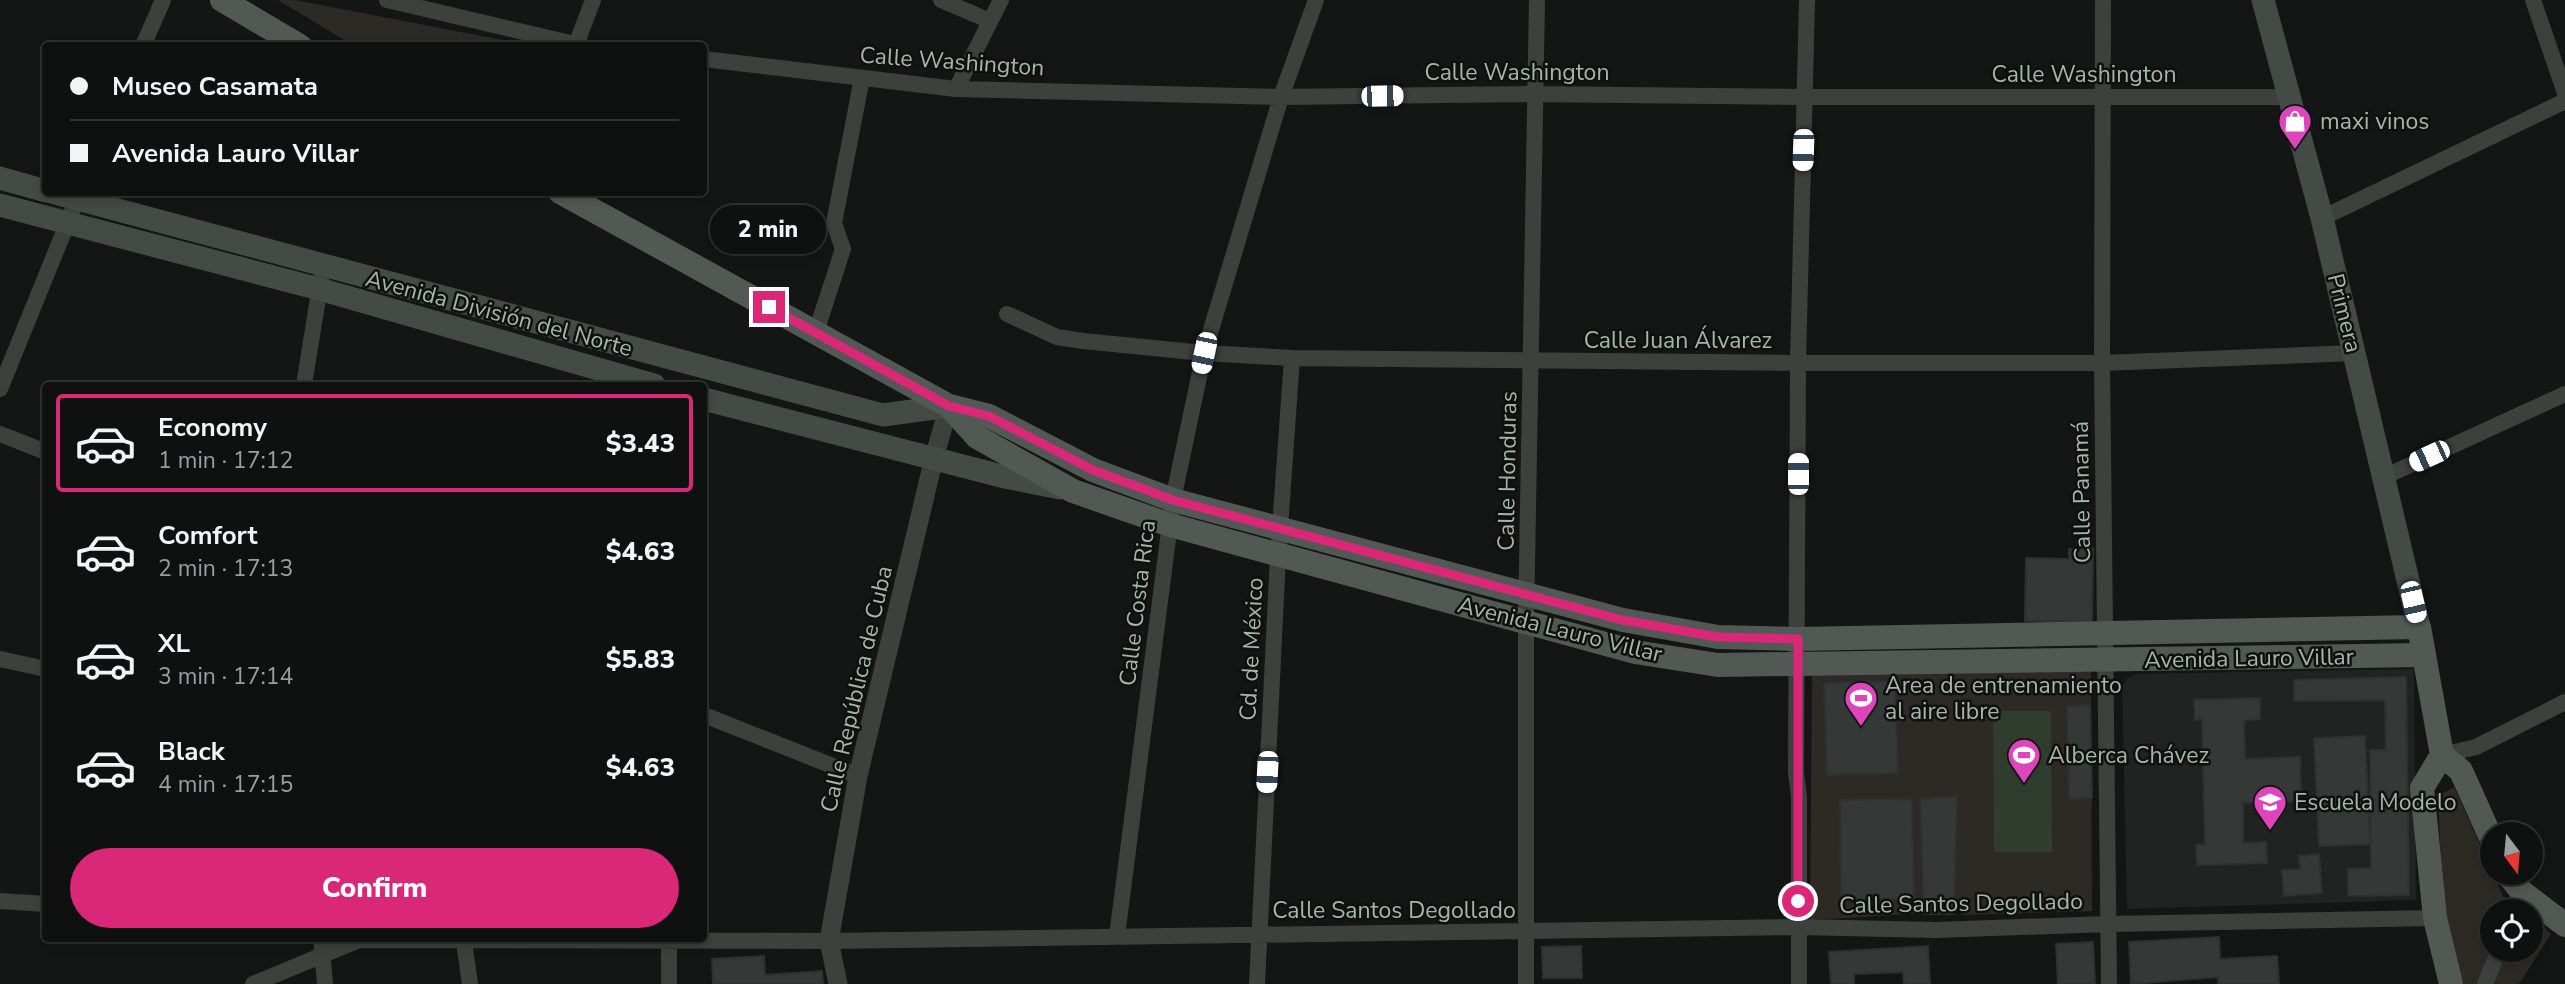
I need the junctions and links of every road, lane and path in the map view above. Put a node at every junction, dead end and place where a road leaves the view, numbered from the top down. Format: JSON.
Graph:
{"nodes":[{"id":1,"x":163,"y":0,"type":"edge"},
{"id":2,"x":222,"y":0,"type":"edge"},
{"id":3,"x":387,"y":0,"type":"edge"},
{"id":4,"x":593,"y":0,"type":"edge"},
{"id":5,"x":941,"y":0,"type":"edge"},
{"id":6,"x":1001,"y":0,"type":"edge"},
{"id":7,"x":1316,"y":0,"type":"edge"},
{"id":8,"x":1537,"y":0,"type":"edge"},
{"id":9,"x":1807,"y":0,"type":"edge"},
{"id":10,"x":2103,"y":0,"type":"edge"},
{"id":11,"x":2263,"y":0,"type":"edge"},
{"id":12,"x":2532,"y":0,"type":"edge"},
{"id":13,"x":990,"y":21,"type":"junction"},
{"id":14,"x":145,"y":42,"type":"edge"},
{"id":15,"x":293,"y":42,"type":"edge"},
{"id":16,"x":563,"y":42,"type":"edge"},
{"id":17,"x":577,"y":42,"type":"edge"},
{"id":18,"x":707,"y":60,"type":"edge"},
{"id":19,"x":862,"y":78,"type":"junction"},
{"id":20,"x":956,"y":89,"type":"junction"},
{"id":21,"x":2565,"y":93,"type":"edge"},
{"id":22,"x":1534,"y":94,"type":"junction"},
{"id":23,"x":1281,"y":97,"type":"junction"},
{"id":24,"x":1805,"y":97,"type":"junction"},
{"id":25,"x":2102,"y":97,"type":"junction"},
{"id":26,"x":2290,"y":97,"type":"junction"},
{"id":27,"x":2565,"y":101,"type":"edge"},
{"id":28,"x":0,"y":178,"type":"edge"},
{"id":29,"x":42,"y":190,"type":"edge"},
{"id":30,"x":79,"y":196,"type":"edge"},
{"id":31,"x":567,"y":196,"type":"edge"},
{"id":32,"x":0,"y":205,"type":"edge"},
{"id":33,"x":2322,"y":218,"type":"junction"},
{"id":34,"x":68,"y":222,"type":"junction"},
{"id":35,"x":321,"y":278,"type":"junction"},
{"id":36,"x":1007,"y":314,"type":"dead end"},
{"id":37,"x":816,"y":332,"type":"junction"},
{"id":38,"x":1204,"y":353,"type":"junction"},
{"id":39,"x":2355,"y":353,"type":"junction"},
{"id":40,"x":1292,"y":358,"type":"junction"},
{"id":41,"x":1532,"y":361,"type":"junction"},
{"id":42,"x":1798,"y":363,"type":"junction"},
{"id":43,"x":2102,"y":363,"type":"junction"},
{"id":44,"x":697,"y":375,"type":"edge"},
{"id":45,"x":304,"y":382,"type":"edge"},
{"id":46,"x":645,"y":382,"type":"edge"},
{"id":47,"x":0,"y":389,"type":"edge"},
{"id":48,"x":2565,"y":394,"type":"edge"},
{"id":49,"x":707,"y":400,"type":"edge"},
{"id":50,"x":949,"y":406,"type":"junction"},
{"id":51,"x":0,"y":434,"type":"edge"},
{"id":52,"x":42,"y":450,"type":"edge"},
{"id":53,"x":934,"y":458,"type":"junction"},
{"id":54,"x":2384,"y":477,"type":"junction"},
{"id":55,"x":1073,"y":491,"type":"junction"},
{"id":56,"x":1173,"y":500,"type":"junction"},
{"id":57,"x":1170,"y":525,"type":"junction"},
{"id":58,"x":1282,"y":528,"type":"junction"},
{"id":59,"x":1278,"y":556,"type":"junction"},
{"id":60,"x":1527,"y":596,"type":"junction"},
{"id":61,"x":1526,"y":621,"type":"junction"},
{"id":62,"x":2419,"y":627,"type":"junction"},
{"id":63,"x":2106,"y":634,"type":"junction"},
{"id":64,"x":1798,"y":652,"type":"junction"},
{"id":65,"x":2424,"y":655,"type":"junction"},
{"id":66,"x":0,"y":659,"type":"edge"},
{"id":67,"x":2105,"y":661,"type":"junction"},
{"id":68,"x":42,"y":667,"type":"edge"},
{"id":69,"x":2565,"y":702,"type":"edge"},
{"id":70,"x":707,"y":716,"type":"edge"},
{"id":71,"x":2442,"y":755,"type":"junction"},
{"id":72,"x":858,"y":776,"type":"junction"},
{"id":73,"x":2484,"y":822,"type":"edge"},
{"id":74,"x":2515,"y":892,"type":"edge"},
{"id":75,"x":0,"y":901,"type":"edge"},
{"id":76,"x":42,"y":904,"type":"edge"},
{"id":77,"x":2435,"y":918,"type":"junction"},
{"id":78,"x":2108,"y":924,"type":"junction"},
{"id":79,"x":2565,"y":925,"type":"edge"},
{"id":80,"x":1798,"y":927,"type":"junction"},
{"id":81,"x":1525,"y":932,"type":"junction"},
{"id":82,"x":1259,"y":934,"type":"junction"},
{"id":83,"x":1118,"y":936,"type":"junction"},
{"id":84,"x":707,"y":940,"type":"edge"},
{"id":85,"x":829,"y":941,"type":"junction"},
{"id":86,"x":321,"y":942,"type":"edge"},
{"id":87,"x":351,"y":942,"type":"edge"},
{"id":88,"x":464,"y":942,"type":"edge"},
{"id":89,"x":668,"y":942,"type":"edge"},
{"id":90,"x":321,"y":957,"type":"junction"},
{"id":91,"x":2494,"y":962,"type":"edge"},
{"id":92,"x":253,"y":984,"type":"edge"},
{"id":93,"x":326,"y":984,"type":"edge"},
{"id":94,"x":470,"y":984,"type":"edge"},
{"id":95,"x":669,"y":984,"type":"edge"},
{"id":96,"x":838,"y":984,"type":"edge"},
{"id":97,"x":1257,"y":984,"type":"edge"},
{"id":98,"x":1525,"y":984,"type":"edge"},
{"id":99,"x":1799,"y":984,"type":"edge"},
{"id":100,"x":2109,"y":984,"type":"edge"},
{"id":101,"x":2451,"y":984,"type":"edge"},
{"id":102,"x":2485,"y":984,"type":"edge"}],
"edges":[{"from":1,"to":14,"type":"street"},
{"from":2,"to":15,"type":"main road"},
{"from":3,"to":16,"type":"street"},
{"from":4,"to":17,"type":"street"},
{"from":5,"to":13,"type":"street"},
{"from":6,"to":13,"type":"street"},
{"from":7,"to":23,"type":"street","name":"Calle Costa Rica"},
{"from":8,"to":22,"type":"street","name":"Calle Honduras"},
{"from":9,"to":24,"type":"street"},
{"from":10,"to":25,"type":"street","name":"Calle Panamá"},
{"from":11,"to":26,"type":"main road","name":"Primera"},
{"from":12,"to":21,"type":"street"},
{"from":13,"to":20,"type":"street"},
{"from":18,"to":19,"type":"street","name":"Calle Washington"},
{"from":19,"to":20,"type":"street","name":"Calle Washington"},
{"from":19,"to":37,"type":"street"},
{"from":20,"to":23,"type":"street","name":"Calle Washington"},
{"from":22,"to":23,"type":"street","name":"Calle Washington"},
{"from":22,"to":24,"type":"street","name":"Calle Washington"},
{"from":22,"to":41,"type":"street","name":"Calle Honduras"},
{"from":23,"to":38,"type":"street","name":"Calle Costa Rica"},
{"from":24,"to":25,"type":"street","name":"Calle Washington"},
{"from":24,"to":42,"type":"street"},
{"from":25,"to":26,"type":"street","name":"Calle Washington"},
{"from":25,"to":43,"type":"street","name":"Calle Panamá"},
{"from":26,"to":33,"type":"main road","name":"Primera"},
{"from":27,"to":33,"type":"street"},
{"from":28,"to":29,"type":"main road"},
{"from":30,"to":34,"type":"street"},
{"from":30,"to":35,"type":"main road","name":"Avenida División del Norte"},
{"from":31,"to":37,"type":"main road","name":"Avenida Lauro Villar"},
{"from":32,"to":34,"type":"main road","name":"Avenida División del Norte"},
{"from":33,"to":39,"type":"main road","name":"Primera"},
{"from":34,"to":35,"type":"main road","name":"Avenida División del Norte"},
{"from":34,"to":47,"type":"street"},
{"from":35,"to":44,"type":"main road","name":"Avenida División del Norte"},
{"from":35,"to":45,"type":"street"},
{"from":35,"to":46,"type":"main road","name":"Avenida División del Norte"},
{"from":36,"to":38,"type":"street","name":"Calle Juan Álvarez"},
{"from":37,"to":50,"type":"main road","name":"Avenida Lauro Villar"},
{"from":38,"to":40,"type":"street","name":"Calle Juan Álvarez"},
{"from":38,"to":56,"type":"street","name":"Calle Costa Rica"},
{"from":39,"to":43,"type":"street","name":"Calle Juan Álvarez"},
{"from":39,"to":54,"type":"main road","name":"Primera"},
{"from":40,"to":41,"type":"street","name":"Calle Juan Álvarez"},
{"from":40,"to":58,"type":"street","name":"Cd. de México"},
{"from":41,"to":42,"type":"street","name":"Calle Juan Álvarez"},
{"from":41,"to":60,"type":"street","name":"Calle Honduras"},
{"from":42,"to":43,"type":"street","name":"Calle Juan Álvarez"},
{"from":42,"to":64,"type":"street"},
{"from":43,"to":63,"type":"street","name":"Calle Panamá"},
{"from":44,"to":50,"type":"main road","name":"Avenida División del Norte"},
{"from":48,"to":54,"type":"street"},
{"from":49,"to":53,"type":"main road"},
{"from":50,"to":53,"type":"street","name":"Calle República de Cuba"},
{"from":50,"to":55,"type":"main road","name":"Avenida Lauro Villar"},
{"from":50,"to":56,"type":"main road","name":"Avenida Lauro Villar"},
{"from":51,"to":52,"type":"street"},
{"from":53,"to":55,"type":"main road"},
{"from":53,"to":72,"type":"street","name":"Calle República de Cuba"},
{"from":54,"to":62,"type":"main road","name":"Primera"},
{"from":55,"to":57,"type":"main road","name":"Avenida Lauro Villar"},
{"from":56,"to":57,"type":"street","name":"Calle Costa Rica"},
{"from":56,"to":58,"type":"main road","name":"Avenida Lauro Villar"},
{"from":57,"to":59,"type":"main road","name":"Avenida Lauro Villar"},
{"from":57,"to":83,"type":"street","name":"Calle Costa Rica"},
{"from":58,"to":59,"type":"street","name":"Cd. de México"},
{"from":58,"to":60,"type":"main road","name":"Avenida Lauro Villar"},
{"from":59,"to":61,"type":"main road","name":"Avenida Lauro Villar"},
{"from":59,"to":82,"type":"street","name":"Cd. de México"},
{"from":60,"to":61,"type":"street","name":"Calle Honduras"},
{"from":60,"to":64,"type":"main road","name":"Avenida Lauro Villar"},
{"from":61,"to":64,"type":"main road","name":"Avenida Lauro Villar"},
{"from":61,"to":81,"type":"street","name":"Calle Honduras"},
{"from":62,"to":63,"type":"main road","name":"Avenida Lauro Villar"},
{"from":62,"to":65,"type":"main road"},
{"from":63,"to":64,"type":"main road","name":"Avenida Lauro Villar"},
{"from":63,"to":67,"type":"street","name":"Calle Panamá"},
{"from":64,"to":67,"type":"main road","name":"Avenida Lauro Villar"},
{"from":64,"to":80,"type":"street"},
{"from":65,"to":67,"type":"main road","name":"Avenida Lauro Villar"},
{"from":65,"to":71,"type":"main road"},
{"from":66,"to":68,"type":"street"},
{"from":67,"to":78,"type":"street","name":"Calle Panamá"},
{"from":69,"to":71,"type":"street"},
{"from":70,"to":72,"type":"street"},
{"from":71,"to":73,"type":"main road"},
{"from":71,"to":77,"type":"main road"},
{"from":72,"to":85,"type":"street","name":"Calle República de Cuba"},
{"from":74,"to":79,"type":"main road"},
{"from":75,"to":76,"type":"street"},
{"from":77,"to":78,"type":"street","name":"Calle Santos Degollado"},
{"from":77,"to":101,"type":"main road"},
{"from":78,"to":80,"type":"street","name":"Calle Santos Degollado"},
{"from":78,"to":100,"type":"street","name":"Calle Panamá"},
{"from":80,"to":81,"type":"street","name":"Calle Santos Degollado"},
{"from":80,"to":99,"type":"street"},
{"from":81,"to":82,"type":"street","name":"Calle Santos Degollado"},
{"from":81,"to":98,"type":"street","name":"Calle Honduras"},
{"from":82,"to":83,"type":"street","name":"Calle Santos Degollado"},
{"from":82,"to":97,"type":"street","name":"Cd. de México"},
{"from":83,"to":85,"type":"street","name":"Calle Santos Degollado"},
{"from":84,"to":85,"type":"street","name":"Calle Santos Degollado"},
{"from":85,"to":96,"type":"street","name":"Calle República de Cuba"},
{"from":86,"to":90,"type":"street"},
{"from":87,"to":90,"type":"street"},
{"from":88,"to":94,"type":"street"},
{"from":89,"to":95,"type":"street"},
{"from":90,"to":92,"type":"street"},
{"from":90,"to":93,"type":"street"},
{"from":91,"to":102,"type":"street"}]}
